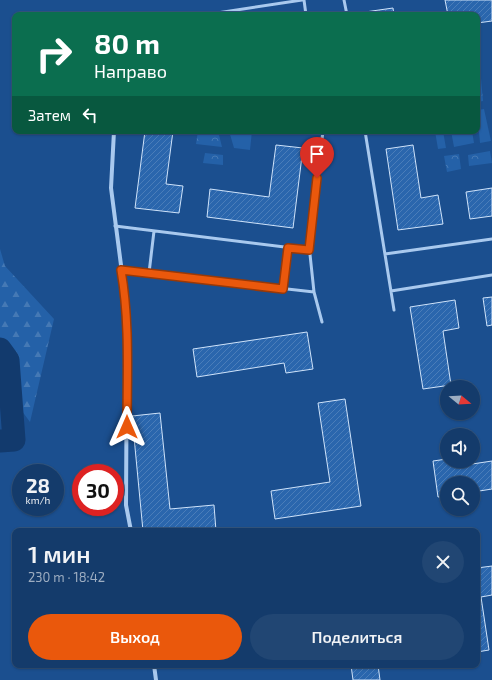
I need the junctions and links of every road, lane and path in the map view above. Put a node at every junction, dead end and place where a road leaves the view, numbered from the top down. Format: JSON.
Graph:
{"nodes":[{"id":1,"x":303,"y":0,"type":"edge"},
{"id":2,"x":344,"y":0,"type":"edge"},
{"id":3,"x":224,"y":12,"type":"edge"},
{"id":4,"x":305,"y":12,"type":"edge"},
{"id":5,"x":346,"y":12,"type":"edge"},
{"id":6,"x":114,"y":134,"type":"edge"},
{"id":7,"x":323,"y":134,"type":"edge"},
{"id":8,"x":365,"y":134,"type":"edge"},
{"id":9,"x":115,"y":226,"type":"junction"},
{"id":10,"x":154,"y":231,"type":"junction"},
{"id":11,"x":492,"y":239,"type":"edge"},
{"id":12,"x":288,"y":248,"type":"junction"},
{"id":13,"x":309,"y":250,"type":"junction"},
{"id":14,"x":385,"y":254,"type":"junction"},
{"id":15,"x":121,"y":270,"type":"junction"},
{"id":16,"x":149,"y":273,"type":"junction"},
{"id":17,"x":492,"y":275,"type":"edge"},
{"id":18,"x":283,"y":289,"type":"junction"},
{"id":19,"x":391,"y":291,"type":"junction"},
{"id":20,"x":314,"y":292,"type":"junction"},
{"id":21,"x":394,"y":310,"type":"dead end"},
{"id":22,"x":322,"y":322,"type":"dead end"},
{"id":23,"x":130,"y":528,"type":"edge"},
{"id":24,"x":154,"y":668,"type":"edge"},
{"id":25,"x":156,"y":680,"type":"edge"}],
"edges":[{"from":1,"to":3,"type":"lane"},
{"from":1,"to":4,"type":"lane"},
{"from":2,"to":5,"type":"lane"},
{"from":6,"to":9,"type":"street"},
{"from":7,"to":13,"type":"lane"},
{"from":8,"to":14,"type":"lane"},
{"from":9,"to":10,"type":"lane"},
{"from":9,"to":15,"type":"street"},
{"from":10,"to":12,"type":"lane"},
{"from":10,"to":16,"type":"lane"},
{"from":11,"to":14,"type":"lane"},
{"from":12,"to":13,"type":"lane"},
{"from":12,"to":18,"type":"lane"},
{"from":13,"to":20,"type":"lane"},
{"from":14,"to":19,"type":"lane"},
{"from":15,"to":16,"type":"lane"},
{"from":15,"to":23,"type":"street"},
{"from":16,"to":18,"type":"lane"},
{"from":17,"to":19,"type":"lane"},
{"from":18,"to":20,"type":"lane"},
{"from":19,"to":21,"type":"lane"},
{"from":20,"to":22,"type":"lane"},
{"from":24,"to":25,"type":"street"}]}
